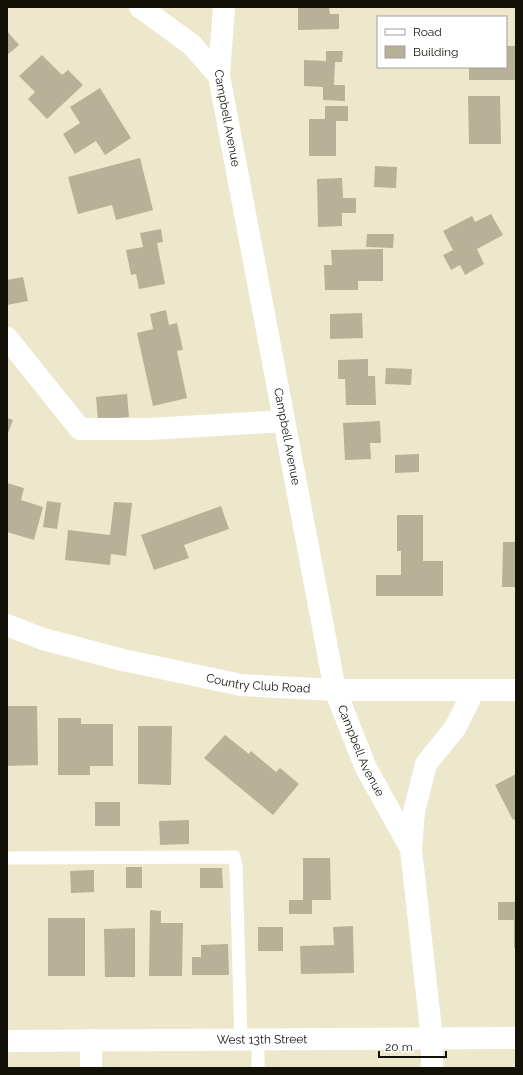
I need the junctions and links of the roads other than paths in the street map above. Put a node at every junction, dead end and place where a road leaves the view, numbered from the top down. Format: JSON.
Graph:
{"nodes":[{"id":1,"x":140,"y":7,"type":"edge"},
{"id":2,"x":224,"y":7,"type":"edge"},
{"id":3,"x":219,"y":76,"type":"junction"},
{"id":4,"x":7,"y":338,"type":"edge"},
{"id":5,"x":284,"y":421,"type":"junction"},
{"id":6,"x":7,"y":625,"type":"edge"},
{"id":7,"x":335,"y":690,"type":"junction"},
{"id":8,"x":474,"y":690,"type":"junction"},
{"id":9,"x":516,"y":690,"type":"edge"},
{"id":10,"x":411,"y":850,"type":"junction"},
{"id":11,"x":7,"y":858,"type":"edge"},
{"id":12,"x":516,"y":1038,"type":"edge"},
{"id":13,"x":432,"y":1039,"type":"junction"},
{"id":14,"x":92,"y":1040,"type":"junction"},
{"id":15,"x":250,"y":1040,"type":"junction"},
{"id":16,"x":7,"y":1041,"type":"edge"},
{"id":17,"x":91,"y":1068,"type":"edge"},
{"id":18,"x":258,"y":1068,"type":"edge"},
{"id":19,"x":432,"y":1068,"type":"edge"}],
"edges":[{"from":1,"to":3,"type":"street"},
{"from":2,"to":3,"type":"street","name":"Campbell Avenue"},
{"from":3,"to":5,"type":"street","name":"Campbell Avenue"},
{"from":4,"to":5,"type":"street"},
{"from":5,"to":7,"type":"street","name":"Campbell Avenue"},
{"from":6,"to":7,"type":"street","name":"Country Club Road"},
{"from":7,"to":8,"type":"street","name":"Country Club Road"},
{"from":7,"to":10,"type":"street","name":"Campbell Avenue"},
{"from":8,"to":9,"type":"street","name":"Country Club Road"},
{"from":8,"to":10,"type":"street","name":"Campbell Avenue"},
{"from":10,"to":13,"type":"street","name":"Campbell Avenue"},
{"from":11,"to":15,"type":"lane"},
{"from":12,"to":13,"type":"street","name":"West 13th Street"},
{"from":13,"to":15,"type":"street","name":"West 13th Street"},
{"from":13,"to":19,"type":"street","name":"Campbell Avenue"},
{"from":14,"to":15,"type":"street","name":"West 13th Street"},
{"from":14,"to":16,"type":"street","name":"West 13th Street"},
{"from":14,"to":17,"type":"street"},
{"from":15,"to":18,"type":"lane"}]}
